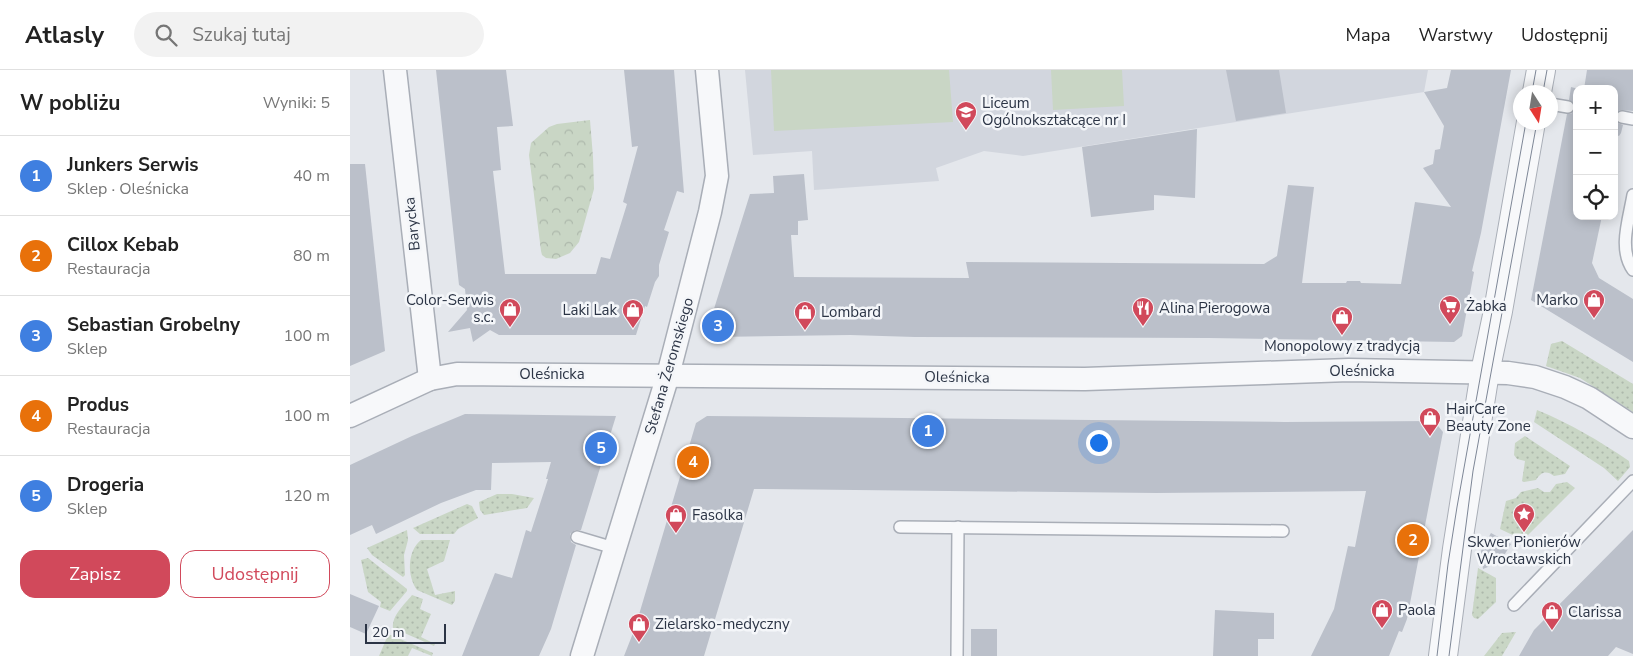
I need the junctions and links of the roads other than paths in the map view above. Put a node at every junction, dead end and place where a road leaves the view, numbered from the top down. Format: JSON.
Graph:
{"nodes":[{"id":1,"x":394,"y":70,"type":"edge"},
{"id":2,"x":707,"y":70,"type":"edge"},
{"id":3,"x":1541,"y":70,"type":"edge"},
{"id":4,"x":1538,"y":85,"type":"edge"},
{"id":5,"x":1558,"y":105,"type":"edge"},
{"id":6,"x":1568,"y":107,"type":"dead end"},
{"id":7,"x":1530,"y":130,"type":"edge"},
{"id":8,"x":1633,"y":195,"type":"edge"},
{"id":9,"x":1633,"y":270,"type":"edge"},
{"id":10,"x":1485,"y":372,"type":"junction"},
{"id":11,"x":668,"y":375,"type":"junction"},
{"id":12,"x":430,"y":379,"type":"junction"},
{"id":13,"x":350,"y":416,"type":"edge"},
{"id":14,"x":1633,"y":427,"type":"edge"},
{"id":15,"x":1633,"y":481,"type":"edge"},
{"id":16,"x":900,"y":527,"type":"dead end"},
{"id":17,"x":958,"y":527,"type":"junction"},
{"id":18,"x":1283,"y":531,"type":"dead end"},
{"id":19,"x":577,"y":537,"type":"dead end"},
{"id":20,"x":614,"y":548,"type":"junction"},
{"id":21,"x":1514,"y":605,"type":"dead end"},
{"id":22,"x":582,"y":656,"type":"edge"},
{"id":23,"x":957,"y":656,"type":"edge"},
{"id":24,"x":1443,"y":656,"type":"edge"}],
"edges":[{"from":1,"to":12,"type":"street","name":"Barycka"},
{"from":2,"to":11,"type":"street","name":"Stefana Żeromskiego"},
{"from":3,"to":4,"type":"street"},
{"from":5,"to":6,"type":"lane"},
{"from":7,"to":10,"type":"street"},
{"from":8,"to":9,"type":"lane"},
{"from":10,"to":11,"type":"street","name":"Oleśnicka"},
{"from":10,"to":14,"type":"street","name":"Oleśnicka"},
{"from":10,"to":24,"type":"street"},
{"from":11,"to":12,"type":"street","name":"Oleśnicka"},
{"from":11,"to":20,"type":"street","name":"Stefana Żeromskiego"},
{"from":12,"to":13,"type":"street","name":"Oleśnicka"},
{"from":15,"to":21,"type":"lane"},
{"from":16,"to":17,"type":"lane"},
{"from":17,"to":18,"type":"lane"},
{"from":17,"to":23,"type":"lane"},
{"from":19,"to":20,"type":"lane"},
{"from":20,"to":22,"type":"street","name":"Stefana Żeromskiego"}]}
